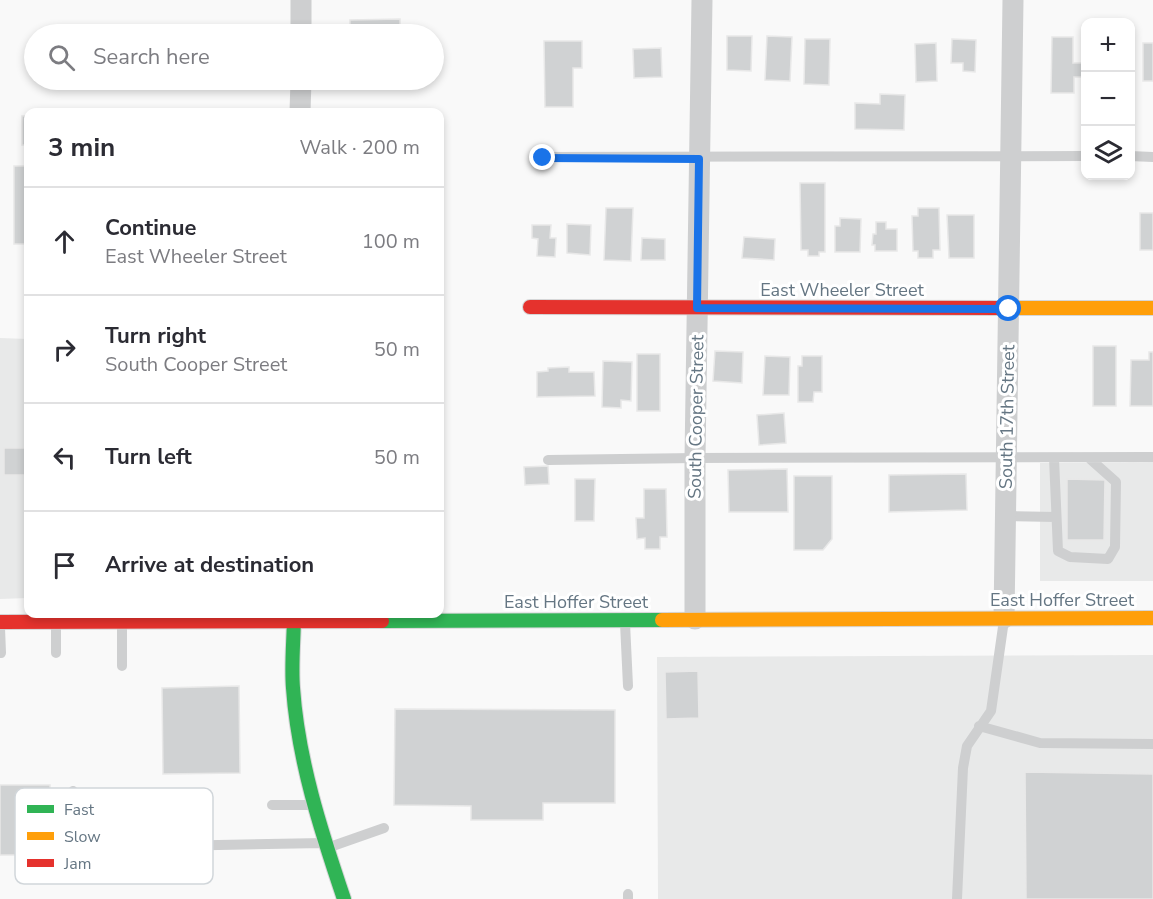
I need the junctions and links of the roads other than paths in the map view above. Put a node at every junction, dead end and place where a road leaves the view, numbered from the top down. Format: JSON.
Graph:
{"nodes":[{"id":1,"x":301,"y":0,"type":"edge"},
{"id":2,"x":702,"y":0,"type":"edge"},
{"id":3,"x":1012,"y":0,"type":"edge"},
{"id":4,"x":301,"y":24,"type":"edge"},
{"id":5,"x":300,"y":90,"type":"edge"},
{"id":6,"x":300,"y":108,"type":"edge"},
{"id":7,"x":1010,"y":155,"type":"junction"},
{"id":8,"x":1081,"y":156,"type":"edge"},
{"id":9,"x":1135,"y":156,"type":"edge"},
{"id":10,"x":1153,"y":156,"type":"edge"},
{"id":11,"x":543,"y":158,"type":"dead end"},
{"id":12,"x":699,"y":159,"type":"junction"},
{"id":13,"x":531,"y":307,"type":"dead end"},
{"id":14,"x":697,"y":308,"type":"junction"},
{"id":15,"x":1153,"y":308,"type":"edge"},
{"id":16,"x":1009,"y":309,"type":"junction"},
{"id":17,"x":1153,"y":457,"type":"edge"},
{"id":18,"x":695,"y":458,"type":"junction"},
{"id":19,"x":1054,"y":458,"type":"junction"},
{"id":20,"x":1089,"y":458,"type":"junction"},
{"id":21,"x":1007,"y":459,"type":"junction"},
{"id":22,"x":548,"y":460,"type":"dead end"},
{"id":23,"x":1006,"y":516,"type":"junction"},
{"id":24,"x":1056,"y":517,"type":"junction"},
{"id":25,"x":260,"y":618,"type":"edge"},
{"id":26,"x":294,"y":618,"type":"edge"},
{"id":27,"x":444,"y":618,"type":"edge"},
{"id":28,"x":1004,"y":618,"type":"junction"},
{"id":29,"x":1153,"y":618,"type":"edge"},
{"id":30,"x":625,"y":619,"type":"junction"},
{"id":31,"x":695,"y":619,"type":"junction"},
{"id":32,"x":0,"y":622,"type":"edge"},
{"id":33,"x":56,"y":622,"type":"junction"},
{"id":34,"x":122,"y":622,"type":"junction"},
{"id":35,"x":0,"y":628,"type":"edge"},
{"id":36,"x":56,"y":653,"type":"dead end"},
{"id":37,"x":1,"y":654,"type":"edge"},
{"id":38,"x":122,"y":666,"type":"dead end"},
{"id":39,"x":628,"y":686,"type":"dead end"},
{"id":40,"x":979,"y":726,"type":"junction"},
{"id":41,"x":1153,"y":744,"type":"edge"},
{"id":42,"x":272,"y":805,"type":"dead end"},
{"id":43,"x":315,"y":805,"type":"junction"},
{"id":44,"x":384,"y":828,"type":"dead end"},
{"id":45,"x":326,"y":845,"type":"junction"},
{"id":46,"x":213,"y":846,"type":"edge"},
{"id":47,"x":344,"y":899,"type":"edge"},
{"id":48,"x":957,"y":899,"type":"edge"}],
"edges":[{"from":1,"to":4,"type":"street"},
{"from":2,"to":12,"type":"street","name":"South Cooper Street"},
{"from":3,"to":7,"type":"street","name":"South 17th Street"},
{"from":5,"to":6,"type":"street"},
{"from":7,"to":8,"type":"lane"},
{"from":7,"to":12,"type":"lane"},
{"from":7,"to":16,"type":"street","name":"South 17th Street"},
{"from":9,"to":10,"type":"lane"},
{"from":11,"to":12,"type":"lane"},
{"from":12,"to":14,"type":"street","name":"South Cooper Street"},
{"from":13,"to":14,"type":"street","name":"East Wheeler Street"},
{"from":14,"to":16,"type":"street","name":"East Wheeler Street"},
{"from":14,"to":18,"type":"street","name":"South Cooper Street"},
{"from":15,"to":16,"type":"street","name":"East Wheeler Street"},
{"from":16,"to":21,"type":"street","name":"South 17th Street"},
{"from":17,"to":20,"type":"lane"},
{"from":18,"to":21,"type":"lane"},
{"from":18,"to":22,"type":"lane"},
{"from":18,"to":31,"type":"street","name":"South Cooper Street"},
{"from":19,"to":20,"type":"lane"},
{"from":19,"to":21,"type":"lane"},
{"from":19,"to":24,"type":"lane"},
{"from":20,"to":24,"type":"lane"},
{"from":21,"to":23,"type":"street","name":"South 17th Street"},
{"from":23,"to":24,"type":"lane"},
{"from":23,"to":28,"type":"street","name":"South 17th Street"},
{"from":25,"to":34,"type":"street","name":"East Hoffer Street"},
{"from":26,"to":43,"type":"street"},
{"from":27,"to":30,"type":"street","name":"East Hoffer Street"},
{"from":28,"to":29,"type":"street","name":"East Hoffer Street"},
{"from":28,"to":31,"type":"street","name":"East Hoffer Street"},
{"from":28,"to":40,"type":"lane"},
{"from":30,"to":31,"type":"street","name":"East Hoffer Street"},
{"from":30,"to":39,"type":"lane"},
{"from":32,"to":33,"type":"street","name":"East Hoffer Street"},
{"from":33,"to":34,"type":"street","name":"East Hoffer Street"},
{"from":33,"to":36,"type":"lane"},
{"from":34,"to":38,"type":"lane"},
{"from":35,"to":37,"type":"lane"},
{"from":40,"to":41,"type":"lane"},
{"from":40,"to":48,"type":"lane"},
{"from":42,"to":43,"type":"lane"},
{"from":43,"to":45,"type":"street"},
{"from":44,"to":45,"type":"lane"},
{"from":45,"to":46,"type":"lane"},
{"from":45,"to":47,"type":"street"}]}
